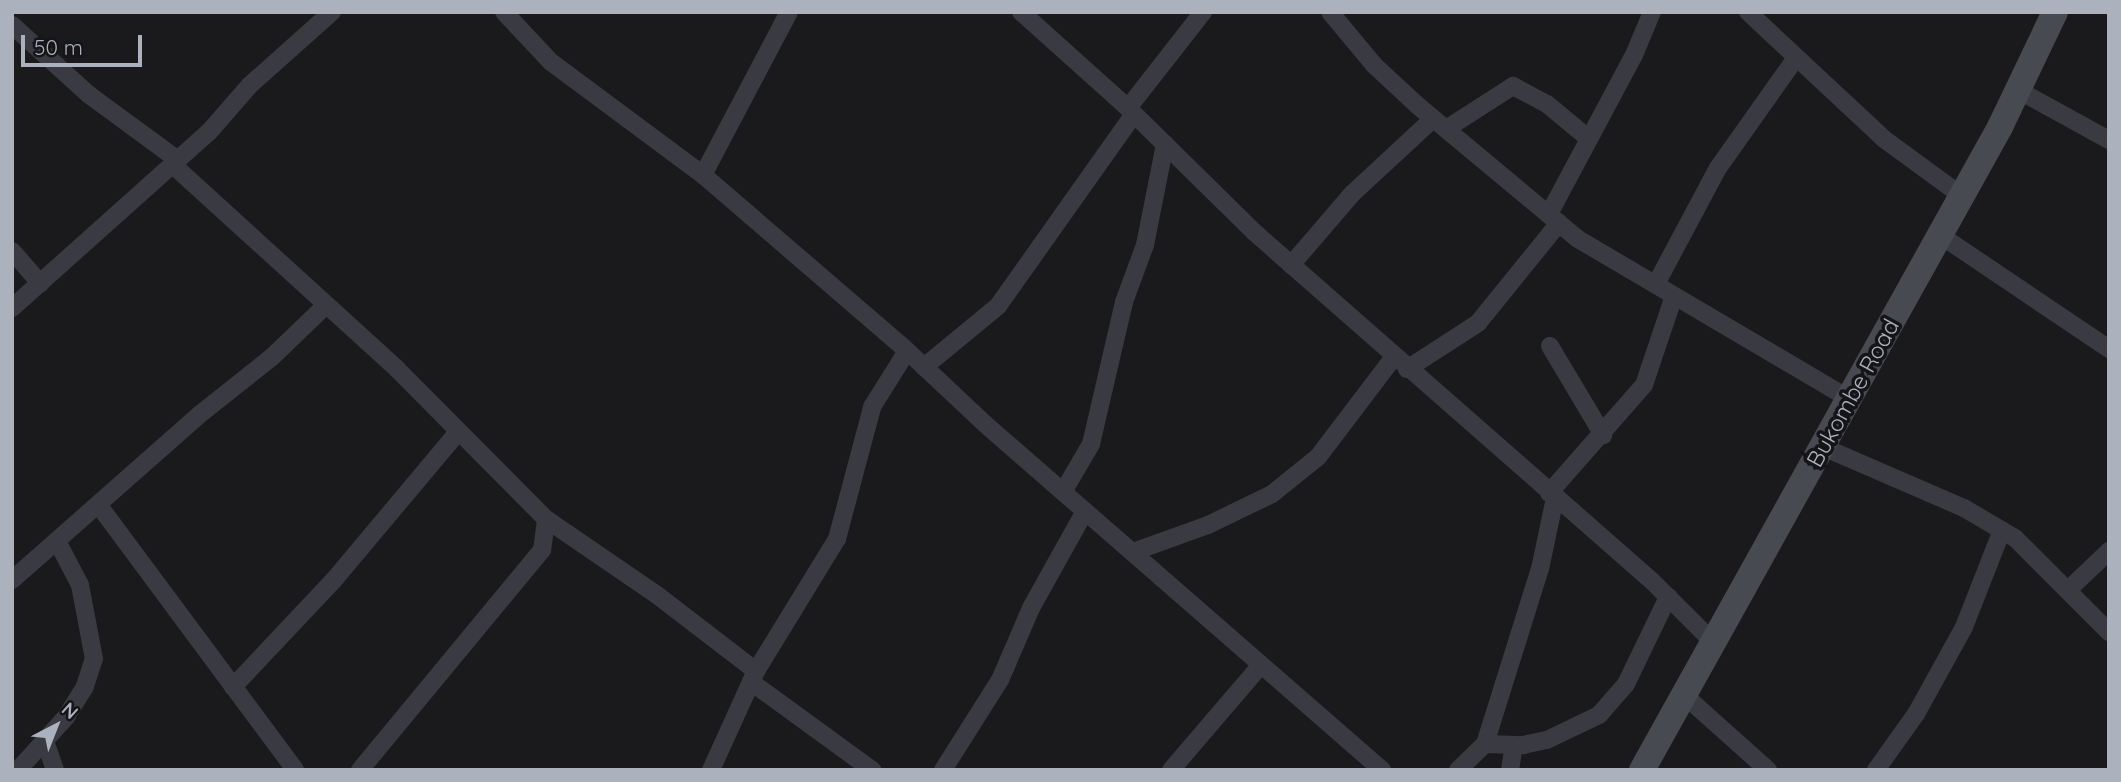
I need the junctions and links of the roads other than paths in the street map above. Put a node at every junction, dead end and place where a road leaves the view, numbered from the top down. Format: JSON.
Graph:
{"nodes":[{"id":1,"x":332,"y":12,"type":"edge"},
{"id":2,"x":504,"y":12,"type":"edge"},
{"id":3,"x":789,"y":12,"type":"edge"},
{"id":4,"x":1021,"y":12,"type":"edge"},
{"id":5,"x":1203,"y":12,"type":"edge"},
{"id":6,"x":1331,"y":12,"type":"edge"},
{"id":7,"x":1652,"y":12,"type":"edge"},
{"id":8,"x":1748,"y":12,"type":"edge"},
{"id":9,"x":2055,"y":12,"type":"edge"},
{"id":10,"x":12,"y":25,"type":"edge"},
{"id":11,"x":1796,"y":58,"type":"junction"},
{"id":12,"x":2018,"y":90,"type":"junction"},
{"id":13,"x":1131,"y":111,"type":"junction"},
{"id":14,"x":1440,"y":124,"type":"junction"},
{"id":15,"x":1588,"y":138,"type":"junction"},
{"id":16,"x":2109,"y":140,"type":"edge"},
{"id":17,"x":1165,"y":144,"type":"junction"},
{"id":18,"x":176,"y":162,"type":"junction"},
{"id":19,"x":703,"y":175,"type":"junction"},
{"id":20,"x":1962,"y":196,"type":"junction"},
{"id":21,"x":1554,"y":218,"type":"junction"},
{"id":22,"x":1940,"y":235,"type":"junction"},
{"id":23,"x":12,"y":251,"type":"edge"},
{"id":24,"x":1292,"y":265,"type":"junction"},
{"id":25,"x":40,"y":283,"type":"junction"},
{"id":26,"x":1656,"y":284,"type":"junction"},
{"id":27,"x":1674,"y":296,"type":"junction"},
{"id":28,"x":325,"y":306,"type":"junction"},
{"id":29,"x":12,"y":309,"type":"edge"},
{"id":30,"x":1550,"y":346,"type":"dead end"},
{"id":31,"x":2109,"y":349,"type":"edge"},
{"id":32,"x":907,"y":351,"type":"junction"},
{"id":33,"x":1401,"y":363,"type":"junction"},
{"id":34,"x":925,"y":367,"type":"junction"},
{"id":35,"x":1850,"y":399,"type":"junction"},
{"id":36,"x":458,"y":432,"type":"junction"},
{"id":37,"x":1603,"y":435,"type":"junction"},
{"id":38,"x":1824,"y":447,"type":"junction"},
{"id":39,"x":1063,"y":492,"type":"junction"},
{"id":40,"x":1552,"y":496,"type":"junction"},
{"id":41,"x":100,"y":507,"type":"junction"},
{"id":42,"x":1085,"y":511,"type":"junction"},
{"id":43,"x":546,"y":519,"type":"junction"},
{"id":44,"x":2002,"y":530,"type":"junction"},
{"id":45,"x":58,"y":543,"type":"junction"},
{"id":46,"x":2109,"y":551,"type":"edge"},
{"id":47,"x":1133,"y":552,"type":"junction"},
{"id":48,"x":12,"y":580,"type":"edge"},
{"id":49,"x":2068,"y":590,"type":"junction"},
{"id":50,"x":1668,"y":597,"type":"junction"},
{"id":51,"x":2109,"y":632,"type":"edge"},
{"id":52,"x":1714,"y":643,"type":"junction"},
{"id":53,"x":1261,"y":665,"type":"junction"},
{"id":54,"x":753,"y":676,"type":"junction"},
{"id":55,"x":233,"y":687,"type":"junction"},
{"id":56,"x":1684,"y":695,"type":"junction"},
{"id":57,"x":45,"y":741,"type":"junction"},
{"id":58,"x":1485,"y":744,"type":"junction"},
{"id":59,"x":1514,"y":745,"type":"junction"},
{"id":60,"x":18,"y":770,"type":"edge"},
{"id":61,"x":55,"y":770,"type":"edge"},
{"id":62,"x":295,"y":770,"type":"edge"},
{"id":63,"x":360,"y":770,"type":"edge"},
{"id":64,"x":710,"y":770,"type":"edge"},
{"id":65,"x":872,"y":770,"type":"edge"},
{"id":66,"x":943,"y":770,"type":"edge"},
{"id":67,"x":1171,"y":770,"type":"edge"},
{"id":68,"x":1382,"y":770,"type":"edge"},
{"id":69,"x":1458,"y":770,"type":"edge"},
{"id":70,"x":1510,"y":770,"type":"edge"},
{"id":71,"x":1642,"y":770,"type":"edge"},
{"id":72,"x":1768,"y":770,"type":"edge"},
{"id":73,"x":1876,"y":770,"type":"edge"}],
"edges":[{"from":1,"to":18,"type":"street"},
{"from":2,"to":19,"type":"street"},
{"from":3,"to":19,"type":"street"},
{"from":4,"to":13,"type":"street"},
{"from":5,"to":13,"type":"street"},
{"from":6,"to":14,"type":"street"},
{"from":7,"to":15,"type":"street"},
{"from":8,"to":11,"type":"street"},
{"from":9,"to":12,"type":"main road","name":"Bukombe Road"},
{"from":10,"to":18,"type":"street"},
{"from":11,"to":20,"type":"street"},
{"from":11,"to":26,"type":"street"},
{"from":12,"to":16,"type":"street"},
{"from":12,"to":20,"type":"main road","name":"Bukombe Road"},
{"from":13,"to":17,"type":"street"},
{"from":13,"to":34,"type":"street"},
{"from":14,"to":15,"type":"street"},
{"from":14,"to":21,"type":"street"},
{"from":14,"to":24,"type":"street"},
{"from":15,"to":21,"type":"street"},
{"from":17,"to":24,"type":"street"},
{"from":17,"to":39,"type":"street"},
{"from":18,"to":25,"type":"street"},
{"from":18,"to":28,"type":"street"},
{"from":19,"to":32,"type":"street"},
{"from":20,"to":22,"type":"main road","name":"Bukombe Road"},
{"from":21,"to":26,"type":"street"},
{"from":21,"to":33,"type":"street"},
{"from":22,"to":31,"type":"street"},
{"from":22,"to":35,"type":"main road","name":"Bukombe Road"},
{"from":23,"to":25,"type":"street"},
{"from":24,"to":33,"type":"street"},
{"from":25,"to":29,"type":"street"},
{"from":26,"to":27,"type":"street"},
{"from":27,"to":35,"type":"street"},
{"from":27,"to":37,"type":"street"},
{"from":28,"to":36,"type":"street"},
{"from":28,"to":41,"type":"street"},
{"from":30,"to":37,"type":"street"},
{"from":32,"to":34,"type":"street"},
{"from":32,"to":54,"type":"street"},
{"from":33,"to":40,"type":"street"},
{"from":33,"to":47,"type":"street"},
{"from":34,"to":39,"type":"street"},
{"from":35,"to":38,"type":"main road","name":"Bukombe Road"},
{"from":36,"to":43,"type":"street"},
{"from":36,"to":55,"type":"street"},
{"from":37,"to":40,"type":"street"},
{"from":38,"to":44,"type":"street"},
{"from":38,"to":52,"type":"main road","name":"Bukombe Road"},
{"from":39,"to":42,"type":"street"},
{"from":40,"to":50,"type":"street"},
{"from":40,"to":58,"type":"street"},
{"from":41,"to":45,"type":"street"},
{"from":41,"to":55,"type":"street"},
{"from":42,"to":47,"type":"street"},
{"from":42,"to":66,"type":"street"},
{"from":43,"to":54,"type":"street"},
{"from":43,"to":63,"type":"street"},
{"from":44,"to":49,"type":"street"},
{"from":44,"to":73,"type":"street"},
{"from":45,"to":48,"type":"street"},
{"from":45,"to":57,"type":"street"},
{"from":46,"to":49,"type":"street"},
{"from":47,"to":53,"type":"street"},
{"from":49,"to":51,"type":"street"},
{"from":50,"to":52,"type":"street"},
{"from":50,"to":59,"type":"street"},
{"from":52,"to":56,"type":"main road","name":"Bukombe Road"},
{"from":53,"to":67,"type":"street"},
{"from":53,"to":68,"type":"street"},
{"from":54,"to":64,"type":"street"},
{"from":54,"to":65,"type":"street"},
{"from":55,"to":62,"type":"street"},
{"from":56,"to":71,"type":"main road","name":"Bukombe Road"},
{"from":56,"to":72,"type":"street"},
{"from":57,"to":60,"type":"street"},
{"from":57,"to":61,"type":"street"},
{"from":58,"to":59,"type":"street"},
{"from":58,"to":69,"type":"street"},
{"from":59,"to":70,"type":"street"}]}
